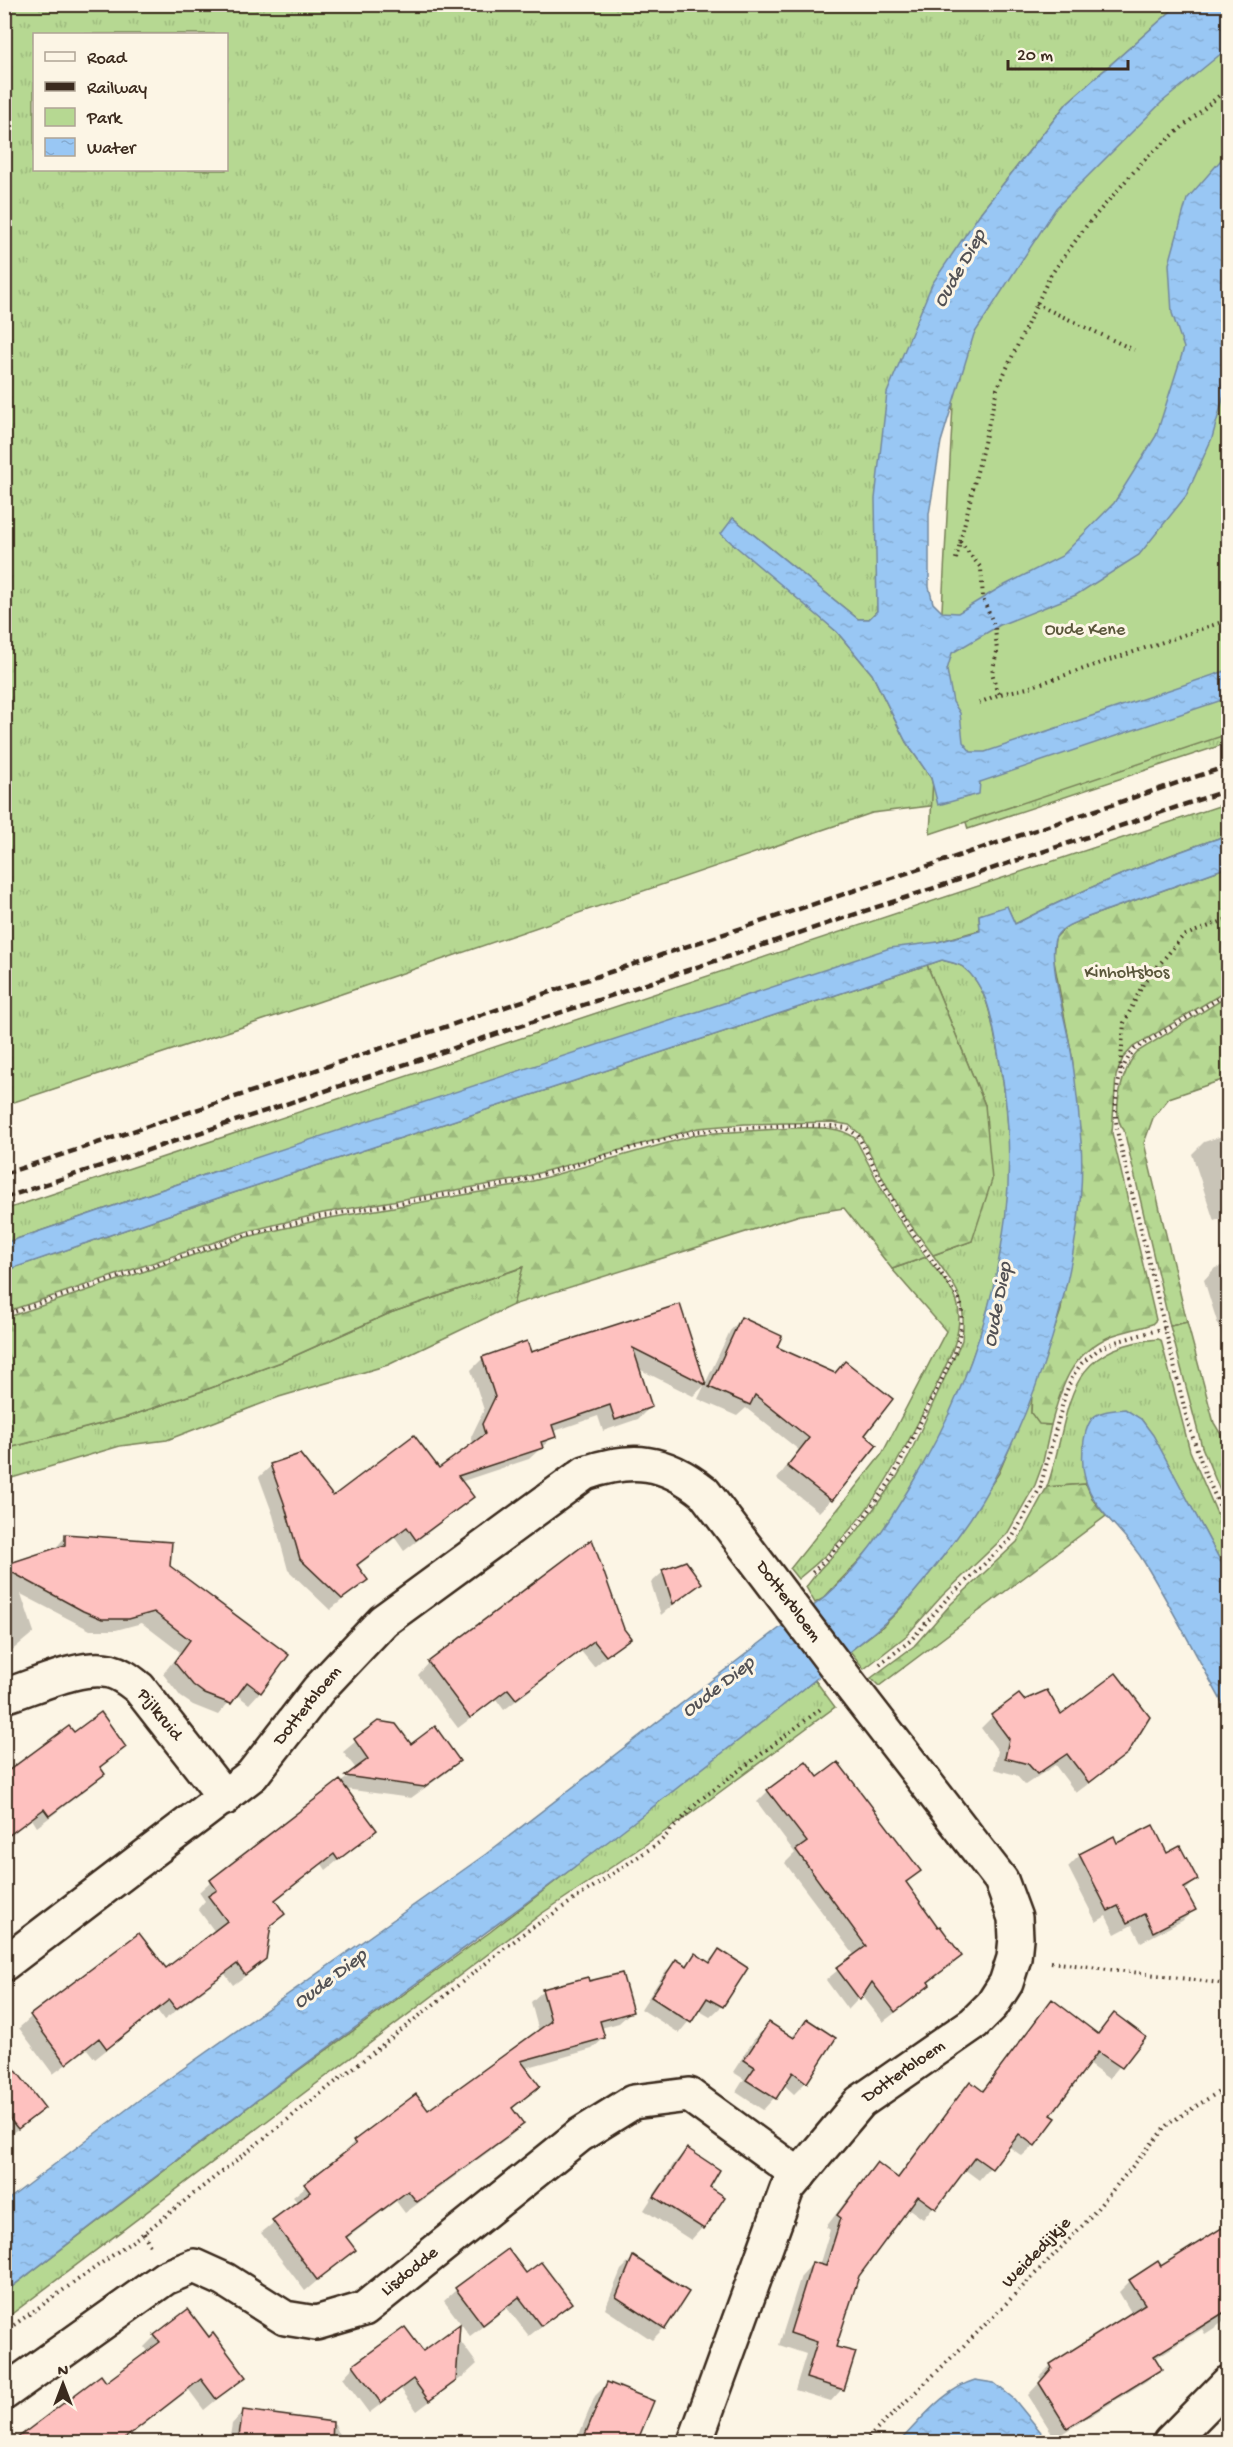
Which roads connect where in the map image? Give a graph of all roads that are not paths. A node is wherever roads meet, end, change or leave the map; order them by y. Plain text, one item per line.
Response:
1 (4, 1696) edge
2 (225, 1798) junction
3 (4, 1964) edge
4 (799, 2175) junction
5 (1228, 2383) edge
6 (4, 2393) edge
7 (695, 2442) edge
8 (1170, 2442) edge

1 - 2 street, Pijlkruid
2 - 3 street, Dotterbloem
2 - 4 street, Dotterbloem
4 - 6 street, Lisdodde
4 - 7 street, Dotterbloem
5 - 8 street

